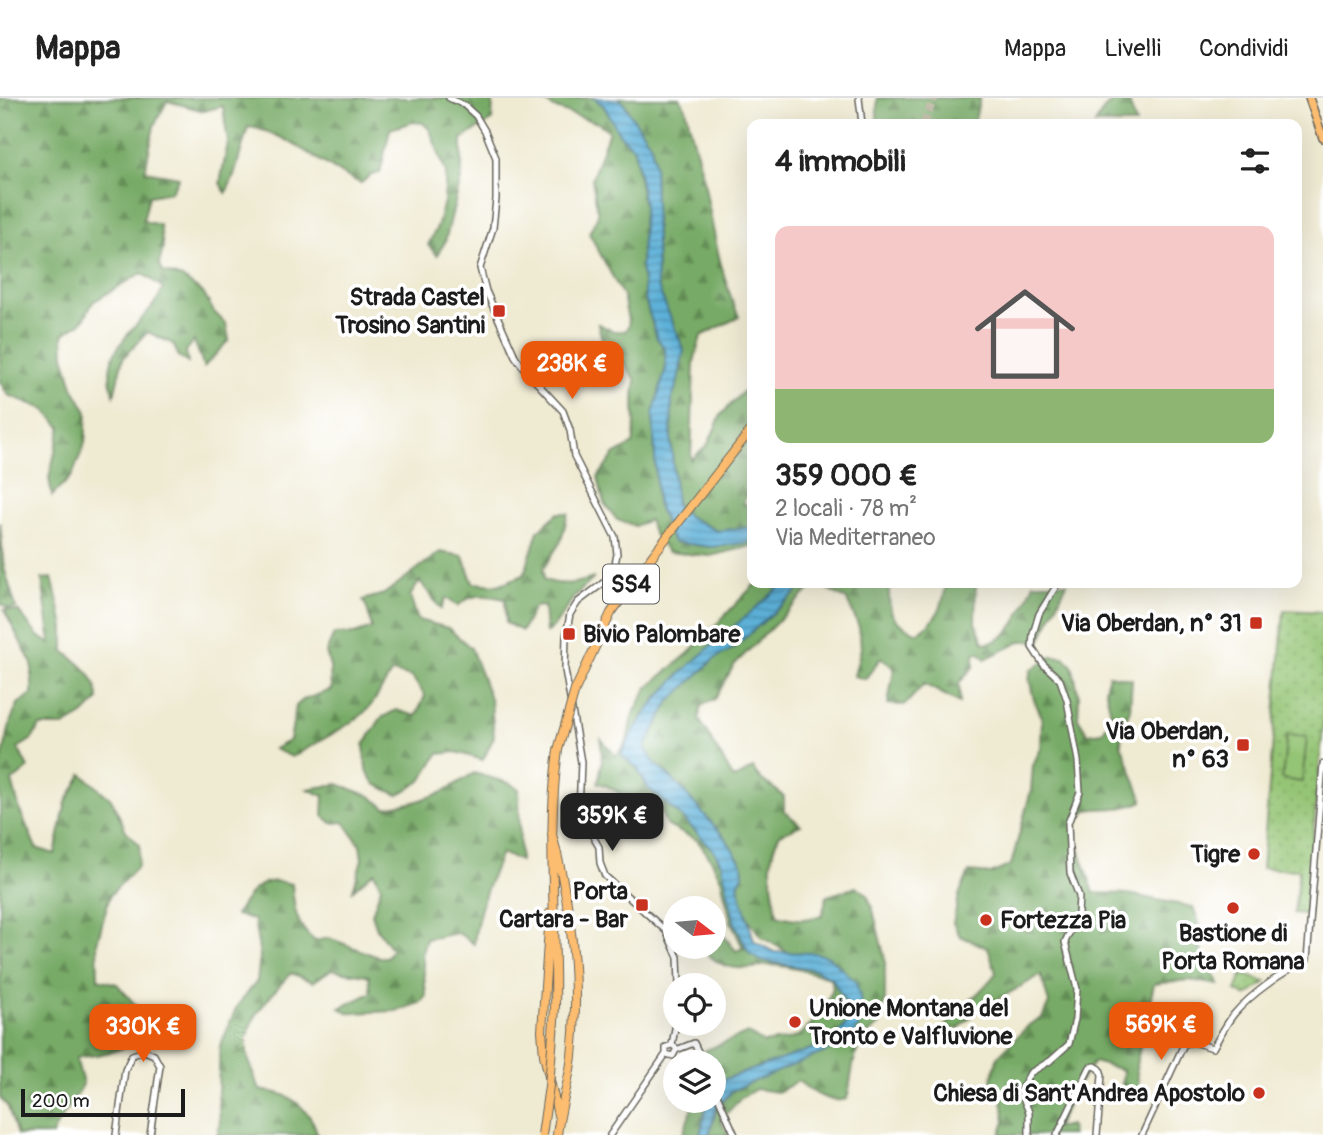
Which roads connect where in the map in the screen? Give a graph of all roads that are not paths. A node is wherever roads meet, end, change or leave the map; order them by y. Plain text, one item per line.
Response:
1 (449, 98) edge
2 (859, 98) edge
3 (1309, 98) edge
4 (861, 119) edge
5 (1323, 138) edge
6 (747, 435) edge
7 (1055, 588) edge
8 (1323, 764) edge
9 (552, 834) junction
10 (553, 873) junction
11 (678, 973) edge
12 (675, 1036) edge
13 (674, 1048) junction
14 (697, 1050) edge
15 (725, 1113) edge
16 (559, 1122) junction
17 (116, 1135) edge
18 (150, 1135) edge
19 (542, 1135) edge
20 (557, 1135) edge
21 (610, 1135) edge
22 (735, 1135) edge
23 (1029, 1135) edge
24 (1056, 1135) edge
25 (1097, 1135) edge
26 (1142, 1135) edge

1 - 11 street
2 - 4 street
3 - 5 main road
6 - 9 highway, SS4, bridge
7 - 23 street
8 - 26 street
9 - 10 highway, SS4
9 - 16 highway
10 - 16 highway, bridge
10 - 19 highway, SS4, bridge
12 - 13 street
13 - 14 street
13 - 21 street
15 - 22 street
16 - 20 highway
17 - 18 street
24 - 25 street

